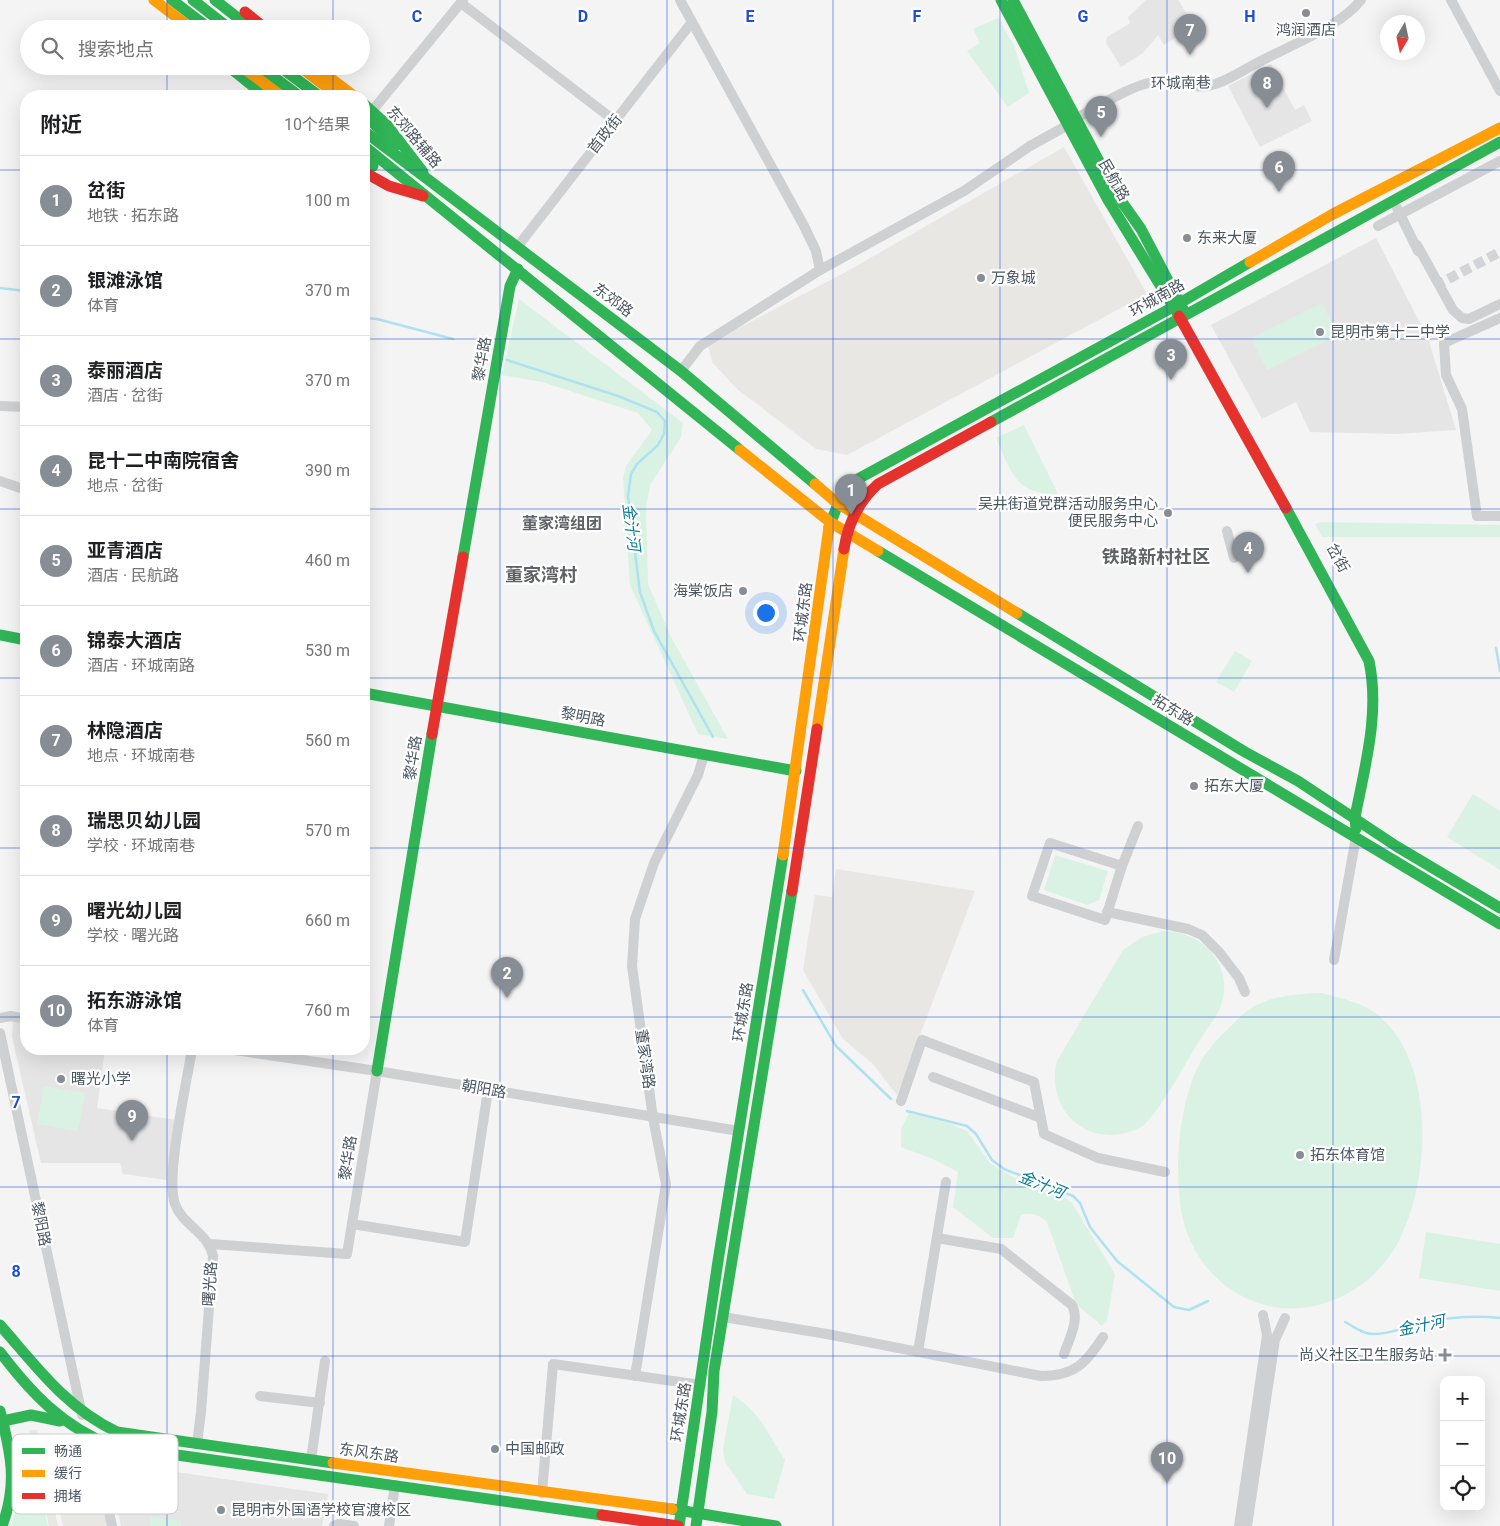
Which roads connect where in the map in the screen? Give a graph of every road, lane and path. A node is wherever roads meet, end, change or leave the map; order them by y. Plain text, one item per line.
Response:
1 (143, 0) edge
2 (154, 0) edge
3 (172, 0) edge
4 (193, 0) edge
5 (215, 0) edge
6 (228, 0) edge
7 (680, 0) edge
8 (1001, 0) edge
9 (1013, 0) edge
10 (1361, 0) edge
11 (1451, 0) edge
12 (462, 2) edge
13 (169, 20) edge
14 (180, 20) edge
15 (198, 20) edge
16 (219, 20) edge
17 (241, 20) edge
18 (254, 20) edge
19 (692, 22) junction
20 (239, 75) edge
21 (253, 75) edge
22 (271, 75) edge
23 (291, 75) edge
24 (311, 75) edge
25 (327, 75) edge
26 (258, 90) edge
27 (273, 90) edge
28 (291, 90) edge
29 (310, 90) edge
30 (330, 90) edge
31 (346, 90) edge
32 (1500, 92) edge
33 (370, 107) edge
34 (370, 113) edge
35 (615, 121) junction
36 (1072, 121) junction
37 (1500, 128) edge
38 (370, 136) edge
39 (1500, 142) edge
40 (370, 151) edge
41 (1500, 161) edge
42 (370, 168) edge
43 (442, 190) junction
44 (1393, 200) junction
45 (434, 202) junction
46 (1400, 214) junction
47 (1378, 226) dead end
48 (1417, 245) junction
49 (518, 246) junction
50 (518, 269) junction
51 (820, 270) junction
52 (1435, 286) dead end
53 (1500, 304) edge
54 (1177, 305) junction
55 (1183, 316) junction
56 (1500, 318) edge
57 (681, 371) junction
58 (0, 406) edge
59 (20, 408) edge
60 (0, 482) edge
61 (20, 488) edge
62 (836, 503) junction
63 (854, 514) junction
64 (1500, 516) edge
65 (830, 522) junction
66 (1227, 531) dead end
67 (847, 532) junction
68 (1234, 558) dead end
69 (0, 636) edge
70 (20, 639) edge
71 (370, 694) edge
72 (437, 705) junction
73 (704, 755) junction
74 (796, 771) junction
75 (1358, 819) junction
76 (1138, 826) dead end
77 (1356, 837) junction
78 (1122, 866) junction
79 (1500, 908) edge
80 (1107, 912) junction
81 (1500, 924) edge
82 (1334, 960) dead end
83 (1245, 992) dead end
84 (0, 1018) edge
85 (20, 1018) edge
86 (0, 1033) edge
87 (191, 1055) edge
88 (269, 1055) edge
89 (377, 1071) junction
90 (933, 1077) dead end
91 (488, 1090) junction
92 (900, 1101) dead end
93 (653, 1118) junction
94 (1041, 1118) junction
95 (739, 1131) junction
96 (1166, 1172) dead end
97 (946, 1182) dead end
98 (352, 1224) junction
99 (937, 1238) junction
100 (210, 1244) junction
101 (1263, 1315) dead end
102 (723, 1317) junction
103 (1285, 1318) dead end
104 (0, 1325) edge
105 (1103, 1337) dead end
106 (0, 1352) edge
107 (918, 1352) junction
108 (1064, 1354) dead end
109 (325, 1361) dead end
110 (635, 1376) junction
111 (701, 1385) junction
112 (260, 1396) dead end
113 (320, 1403) junction
114 (1, 1416) edge
115 (82, 1416) junction
116 (66, 1424) junction
117 (85, 1434) edge
118 (130, 1434) edge
119 (178, 1441) edge
120 (197, 1444) junction
121 (178, 1455) edge
122 (311, 1460) junction
123 (12, 1461) edge
124 (395, 1486) junction
125 (12, 1490) edge
126 (542, 1493) junction
127 (681, 1510) junction
128 (697, 1512) junction
129 (2, 1526) edge
130 (334, 1526) edge
131 (354, 1526) edge
132 (389, 1526) edge
133 (678, 1526) edge
134 (696, 1526) edge
135 (776, 1526) edge
136 (1239, 1526) edge
137 (1247, 1526) edge

1 - 13 main road
2 - 14 main road
3 - 15 main road
4 - 16 main road
5 - 17 main road
6 - 18 main road
7 - 19 street
8 - 36 main road, 民航路
9 - 36 main road, 民航路
10 - 36 street, 环城南巷
11 - 32 street
12 - 33 street
12 - 35 street
19 - 35 street, 首政街
19 - 51 street
20 - 26 main road
21 - 27 main road
22 - 28 main road
23 - 29 main road
24 - 30 main road
25 - 31 main road
34 - 43 main road
35 - 49 street, 首政街
36 - 51 street, 环城南巷
36 - 54 main road, 民航路
37 - 54 main road, 环城南路
38 - 43 main road, 东郊路
39 - 44 main road, 环城南路
40 - 45 main road
41 - 46 street
42 - 45 main road
43 - 49 main road, 东郊路
44 - 46 street
44 - 55 main road, 环城南路
45 - 50 main road
46 - 47 street
46 - 48 street
48 - 52 street
48 - 53 street
49 - 57 main road, 东郊路
50 - 65 main road
50 - 72 main road, 黎华路
51 - 57 street, 环城南巷
54 - 55 main road, 民航路
54 - 62 main road, 环城南路
55 - 63 main road, 环城南路
55 - 75 main road, 岔街
56 - 64 street
57 - 62 main road, 东郊路
58 - 59 street
60 - 61 street
62 - 63 main road, 拓东路
62 - 65 main road, 环城东路
63 - 67 main road, 环城东路
63 - 75 main road, 拓东路
65 - 67 main road, 拓东路
65 - 74 main road, 环城东路
66 - 68 street
67 - 77 main road, 拓东路
67 - 102 main road, 环城东路
69 - 70 main road
71 - 72 main road, 黎明路
72 - 73 main road, 黎明路
72 - 89 main road, 黎华路
73 - 74 main road, 黎明路
73 - 93 street, 董家湾路
74 - 95 main road, 环城东路
75 - 77 main road, 岔街
75 - 79 main road, 拓东路
76 - 78 street
77 - 81 main road, 拓东路
77 - 82 street, 岔街
78 - 80 street
78 - 80 street
80 - 83 street
84 - 85 street
86 - 115 street, 黎阳路
87 - 100 street, 曙光路
88 - 89 street, 朝阳路
89 - 91 street, 朝阳路
89 - 98 street, 黎华路
90 - 94 street
91 - 93 street, 朝阳路
91 - 98 street
92 - 94 street
93 - 95 street, 朝阳路
93 - 110 street, 董家湾路
94 - 96 street
95 - 111 main road, 环城东路
97 - 99 street
98 - 100 street, 黎华路
99 - 107 street
99 - 108 street
100 - 120 street, 曙光路
101 - 136 street
102 - 107 street
102 - 128 main road, 环城东路
103 - 137 street
104 - 115 main road, 东风东路
105 - 107 street
106 - 116 main road, 东风东路
109 - 113 street
110 - 111 street
110 - 126 street
111 - 127 main road, 环城东路
112 - 113 street
113 - 122 street
114 - 116 main road
114 - 123 main road
115 - 118 main road, 东风东路
116 - 117 main road, 东风东路
119 - 120 main road, 东风东路
120 - 122 main road, 东风东路
121 - 124 main road, 东风东路
122 - 126 main road, 东风东路
124 - 132 street
124 - 133 main road, 东风东路
125 - 129 main road
126 - 127 main road, 东风东路
127 - 128 main road, 东风东路
127 - 133 main road, 环城东路
128 - 134 main road, 环城东路
128 - 135 main road, 东风东路
130 - 131 street

